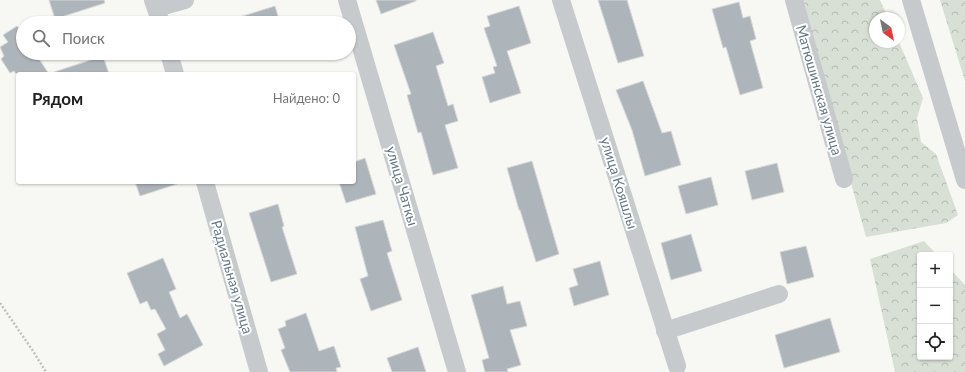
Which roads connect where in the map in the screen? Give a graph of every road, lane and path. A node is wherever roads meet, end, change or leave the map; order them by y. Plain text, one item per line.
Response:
1 (185, 0) edge
2 (347, 0) edge
3 (561, 0) edge
4 (794, 0) edge
5 (911, 0) edge
6 (157, 10) edge
7 (352, 16) edge
8 (356, 30) edge
9 (171, 60) edge
10 (174, 72) edge
11 (844, 179) dead end
12 (965, 180) edge
13 (206, 184) edge
14 (779, 294) dead end
15 (0, 303) edge
16 (665, 331) junction
17 (677, 366) dead end
18 (46, 372) edge
19 (259, 372) edge
20 (457, 372) edge

1 - 6 street
2 - 7 street, улица Чаткы
3 - 16 street, улица Кояшлы
4 - 11 street, Матюшинская улица
5 - 12 street
8 - 20 street, улица Чаткы
9 - 10 street
13 - 19 street, Радиальная улица
14 - 16 street
15 - 18 path
16 - 17 street, улица Кояшлы

